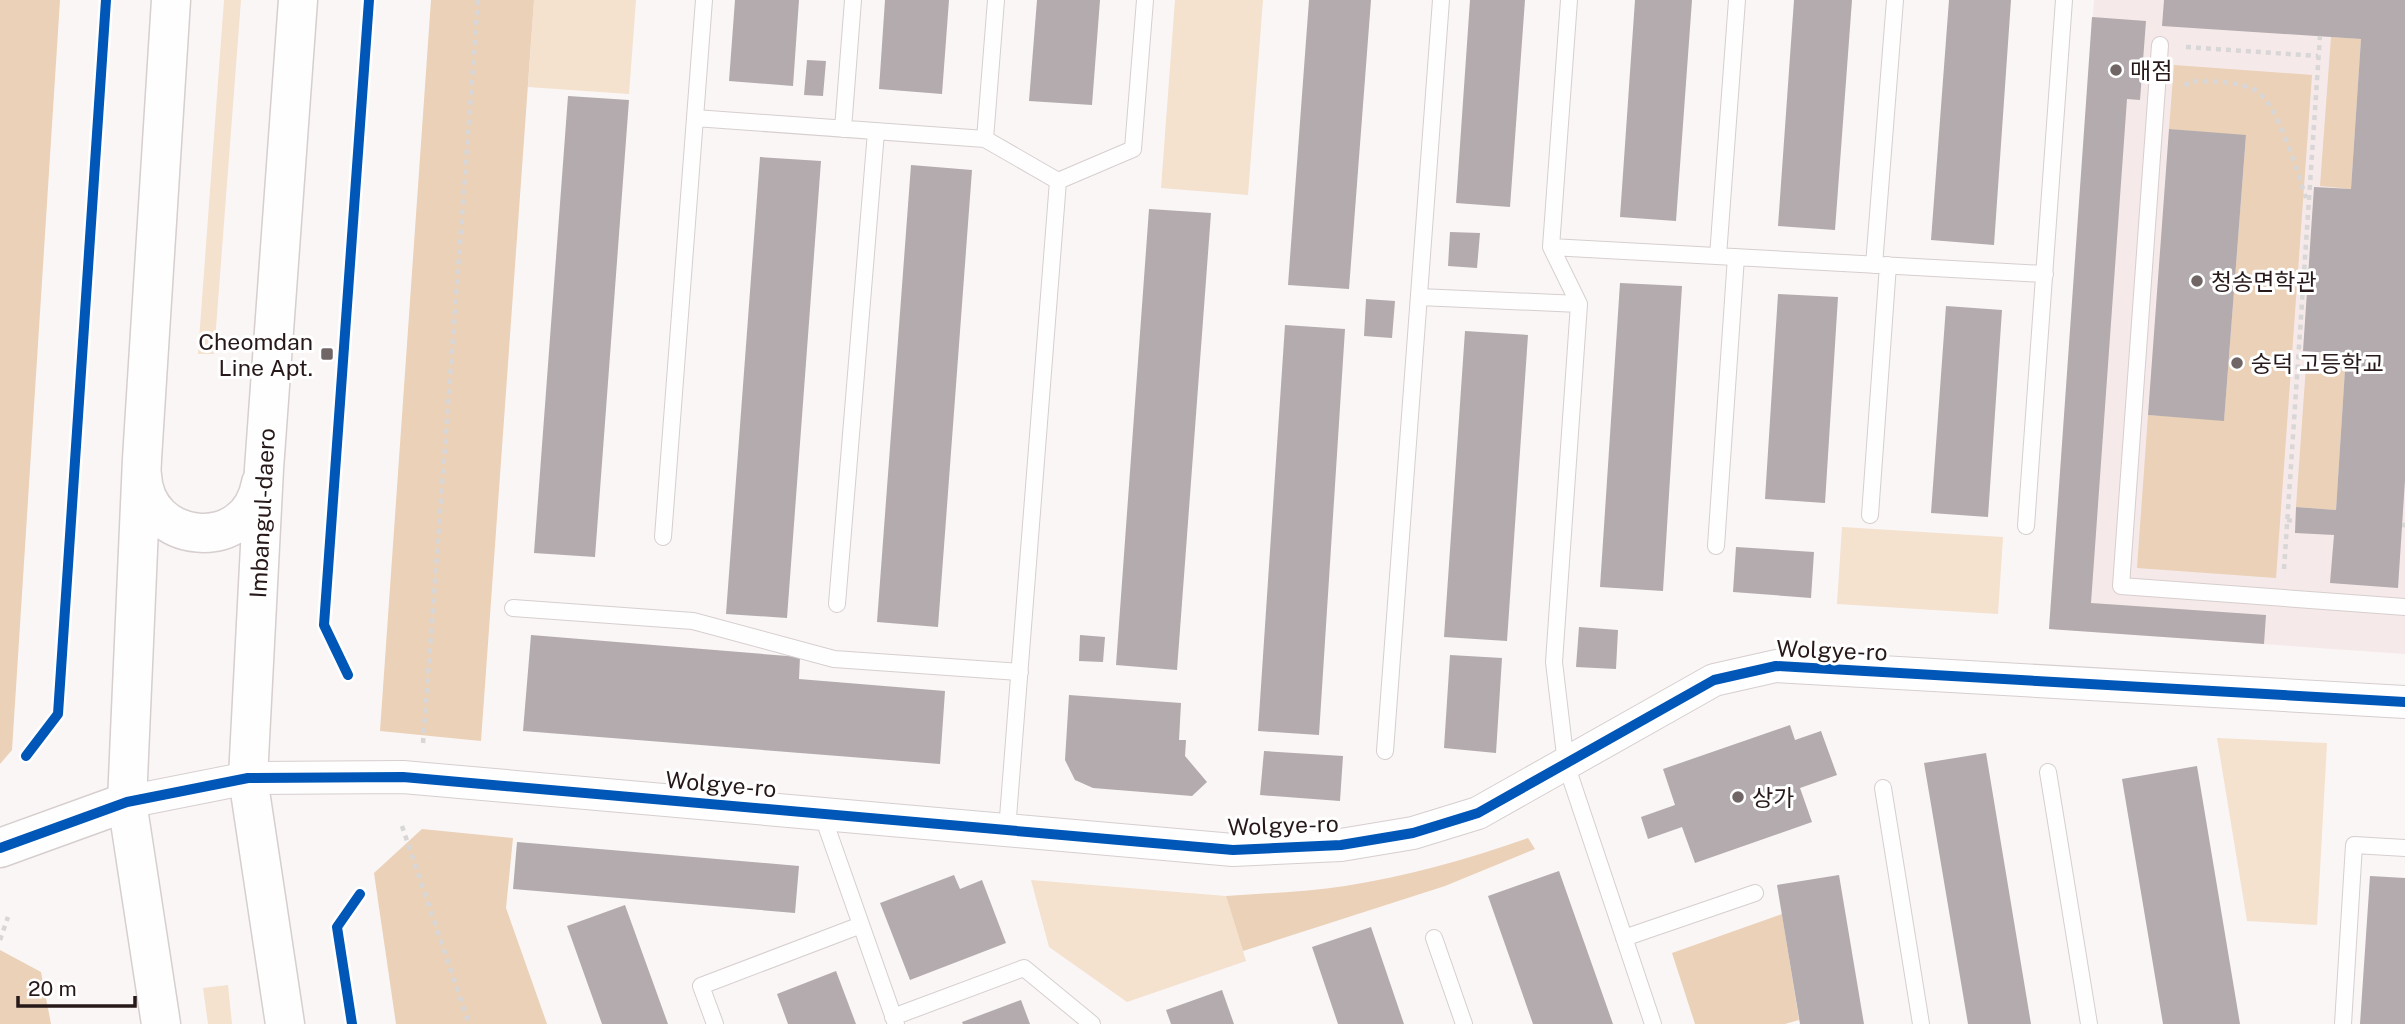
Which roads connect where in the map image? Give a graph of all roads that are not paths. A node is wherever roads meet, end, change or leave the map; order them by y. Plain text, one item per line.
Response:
1 (171, 0) edge
2 (298, 0) edge
3 (704, 0) edge
4 (853, 0) edge
5 (996, 0) edge
6 (1145, 0) edge
7 (1441, 0) edge
8 (1569, 0) edge
9 (1737, 0) edge
10 (1895, 0) edge
11 (2064, 0) edge
12 (2160, 45) road end
13 (695, 118) junction
14 (843, 129) junction
15 (876, 132) junction
16 (985, 139) junction
17 (1058, 181) junction
18 (1551, 247) junction
19 (1718, 256) junction
20 (1737, 257) junction
21 (1881, 265) junction
22 (2045, 274) junction
23 (1419, 297) junction
24 (1579, 304) junction
25 (142, 459) junction
26 (264, 469) junction
27 (1870, 515) dead end
28 (2026, 526) dead end
29 (663, 537) dead end
30 (1716, 546) dead end
31 (837, 604) dead end
32 (2405, 607) edge
33 (513, 608) dead end
34 (1020, 672) junction
35 (2405, 702) edge
36 (1385, 751) dead end
37 (1566, 764) junction
38 (2048, 772) dead end
39 (248, 778) junction
40 (1883, 788) dead end
41 (127, 802) junction
42 (822, 814) junction
43 (1007, 830) junction
44 (0, 848) edge
45 (2405, 848) edge
46 (1755, 893) dead end
47 (861, 925) junction
48 (1434, 938) dead end
49 (1624, 938) junction
50 (895, 1021) edge
51 (161, 1024) edge
52 (285, 1024) edge
53 (715, 1024) edge
54 (1092, 1024) edge
55 (1464, 1024) edge
56 (1653, 1024) edge
57 (1921, 1024) edge
58 (2089, 1024) edge
59 (2343, 1024) edge

1 - 25 main road
2 - 26 main road, Imbangul-daero
3 - 13 lane
4 - 14 lane
5 - 16 lane
6 - 17 lane
7 - 23 lane
8 - 18 lane
9 - 19 lane
10 - 21 lane
11 - 22 lane
12 - 32 lane
13 - 14 lane
13 - 29 lane
14 - 15 lane
15 - 16 lane
15 - 31 lane
16 - 17 lane
17 - 34 lane
18 - 19 lane
18 - 24 lane
19 - 20 lane
20 - 21 lane
20 - 30 lane
21 - 22 lane
21 - 27 lane
22 - 28 lane
23 - 24 lane
23 - 36 lane
24 - 37 lane
25 - 26 main road
25 - 41 main road
26 - 39 main road, Imbangul-daero
33 - 34 lane
34 - 43 lane
35 - 37 street, Wolgye-ro
37 - 43 street, Wolgye-ro
37 - 49 lane
38 - 58 lane
39 - 41 street, Wolgye-ro
39 - 42 street, Wolgye-ro
39 - 52 main road, Imbangul-daero
40 - 57 lane
41 - 44 main road
41 - 51 main road
42 - 43 street, Wolgye-ro
42 - 47 lane
45 - 59 lane
46 - 49 lane
47 - 50 lane
47 - 53 lane
48 - 55 lane
49 - 56 lane
50 - 54 lane

